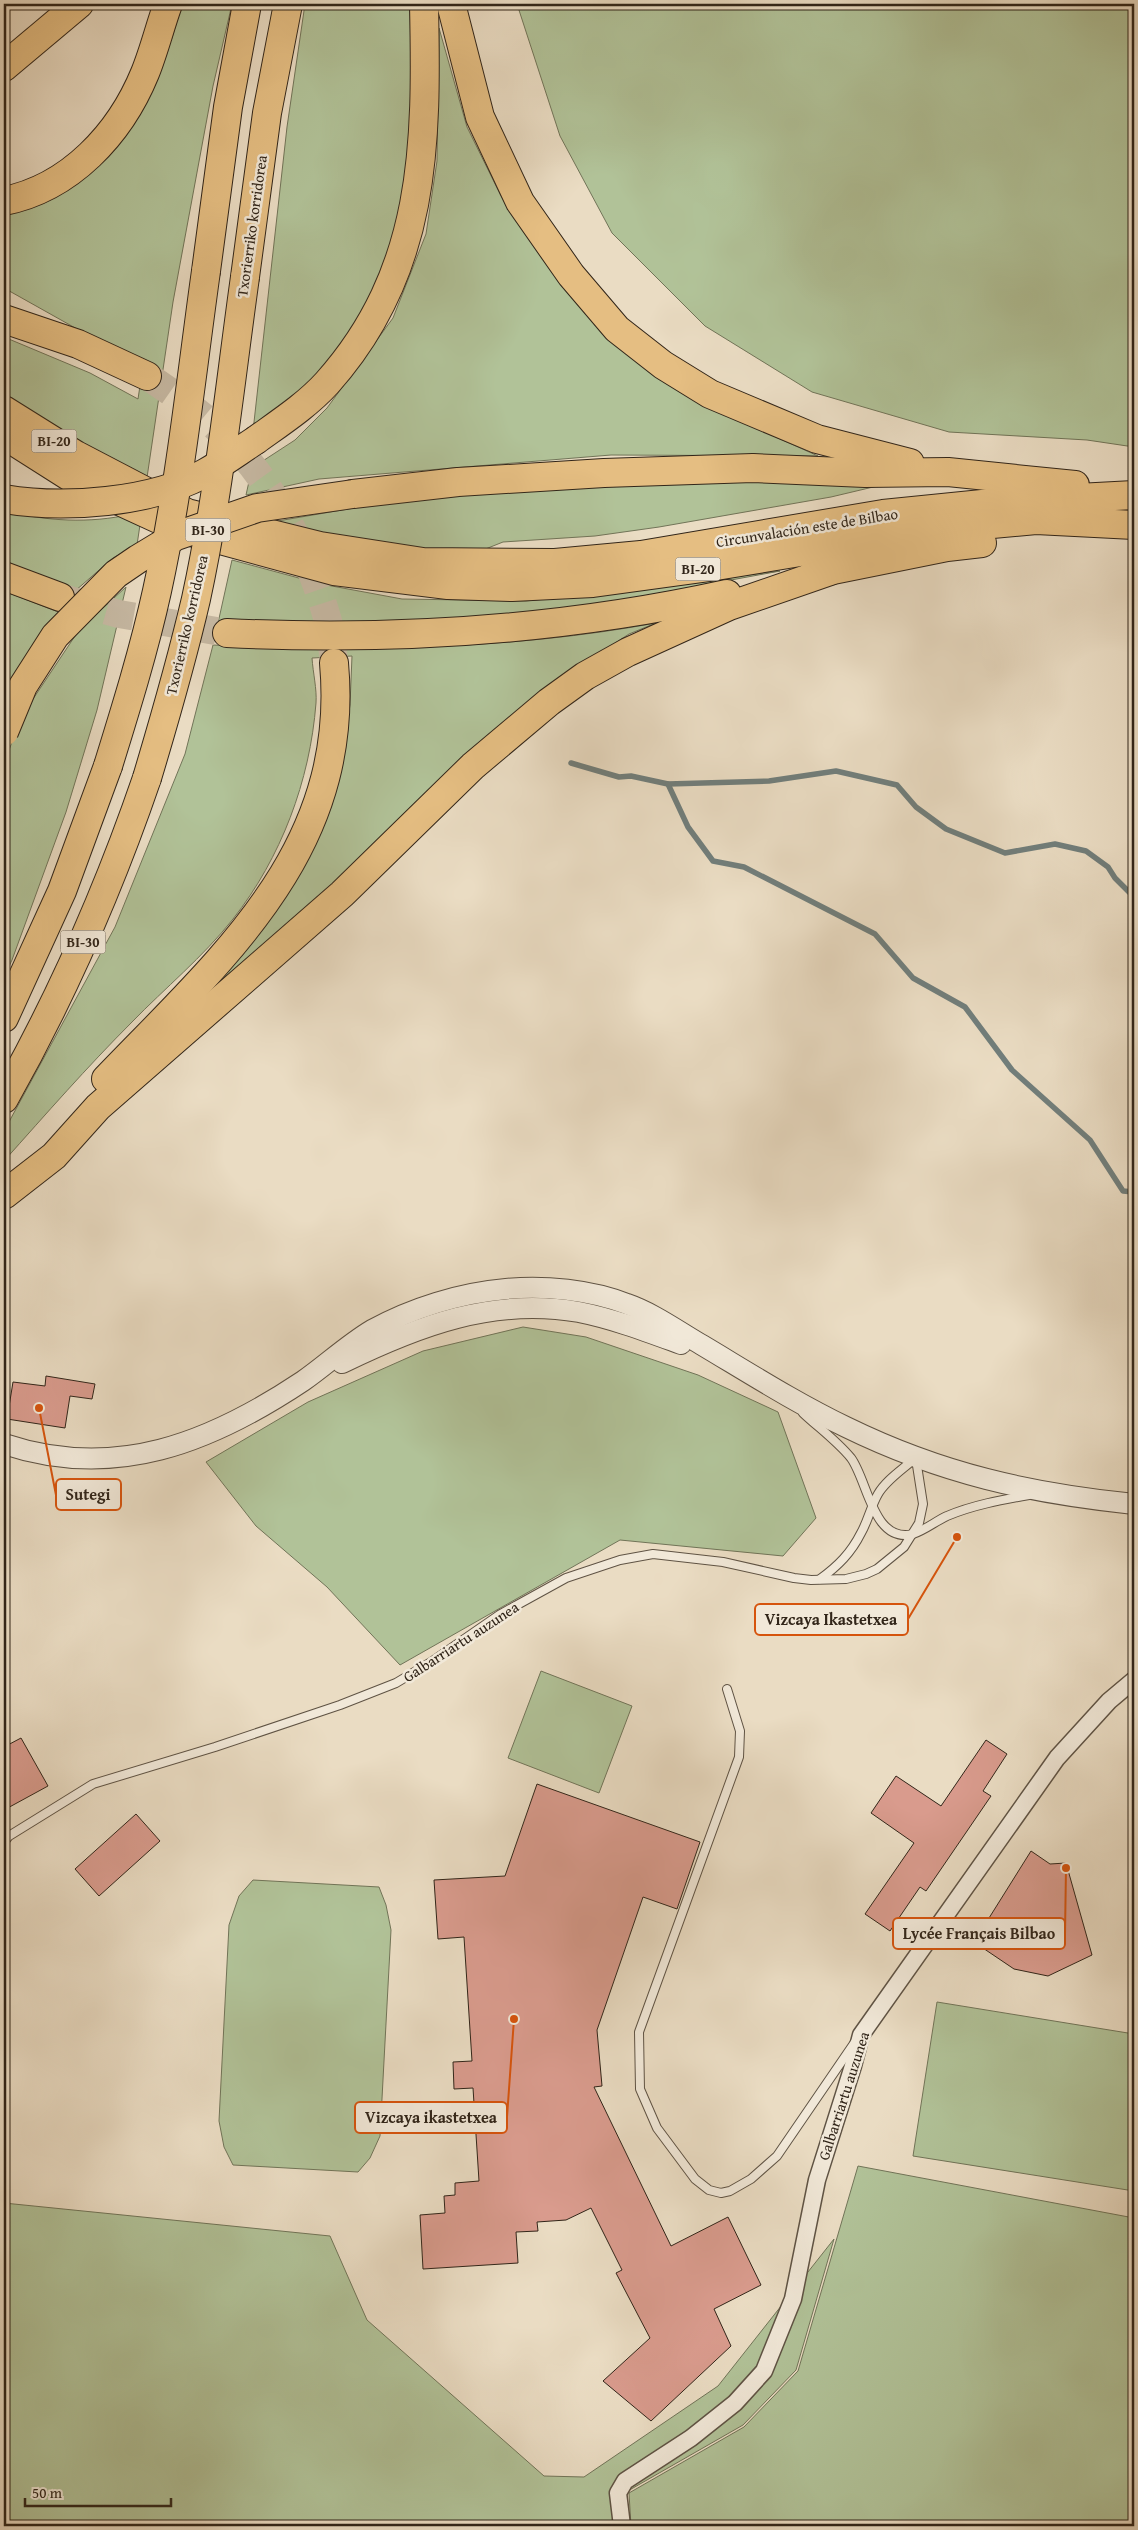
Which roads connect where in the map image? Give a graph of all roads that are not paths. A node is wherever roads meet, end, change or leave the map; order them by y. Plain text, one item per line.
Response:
1 (79, 4) edge
2 (168, 4) edge
3 (247, 4) edge
4 (288, 4) edge
5 (424, 4) edge
6 (451, 4) edge
7 (4, 67) edge
8 (4, 201) edge
9 (4, 319) edge
10 (147, 376) tunnel mouth
11 (4, 410) edge
12 (4, 436) edge
13 (948, 472) junction
14 (1134, 494) edge
15 (4, 499) edge
16 (1134, 525) edge
17 (830, 571) junction
18 (4, 576) edge
19 (60, 597) tunnel mouth
20 (227, 633) tunnel mouth
21 (334, 663) tunnel mouth
22 (4, 732) edge
23 (4, 1018) edge
24 (4, 1099) edge
25 (4, 1194) edge
26 (778, 1390) junction
27 (4, 1444) edge
28 (916, 1457) junction
29 (1044, 1493) junction
30 (1134, 1504) edge
31 (873, 1506) junction
32 (914, 1534) junction
33 (820, 1579) junction
34 (1134, 1680) edge
35 (728, 1689) dead end
36 (4, 1842) edge
37 (860, 2034) junction
38 (622, 2526) edge

1 - 7 highway
2 - 8 highway
3 - 23 highway, BI-30, bridge
4 - 24 highway, Txorierriko korridorea / BI-30, bridge
5 - 15 highway, bridge
6 - 13 highway
9 - 10 highway
11 - 14 highway, Circunvalación este de Bilbao / BI-20
12 - 16 highway, Circunvalación este de Bilbao / BI-20
13 - 14 highway
13 - 22 highway, bridge
16 - 17 highway
17 - 20 highway
17 - 25 highway
18 - 19 highway
21 - 25 highway
26 - 27 street
26 - 28 street
26 - 31 lane
28 - 29 street
28 - 31 lane
28 - 32 lane
29 - 30 street
29 - 32 lane
31 - 32 lane
31 - 33 lane
32 - 33 lane, Galbarriartu auzunea
33 - 36 lane, Galbarriartu auzunea
34 - 37 street, Galbarriartu auzunea
35 - 37 lane
37 - 38 street, Galbarriartu auzunea

